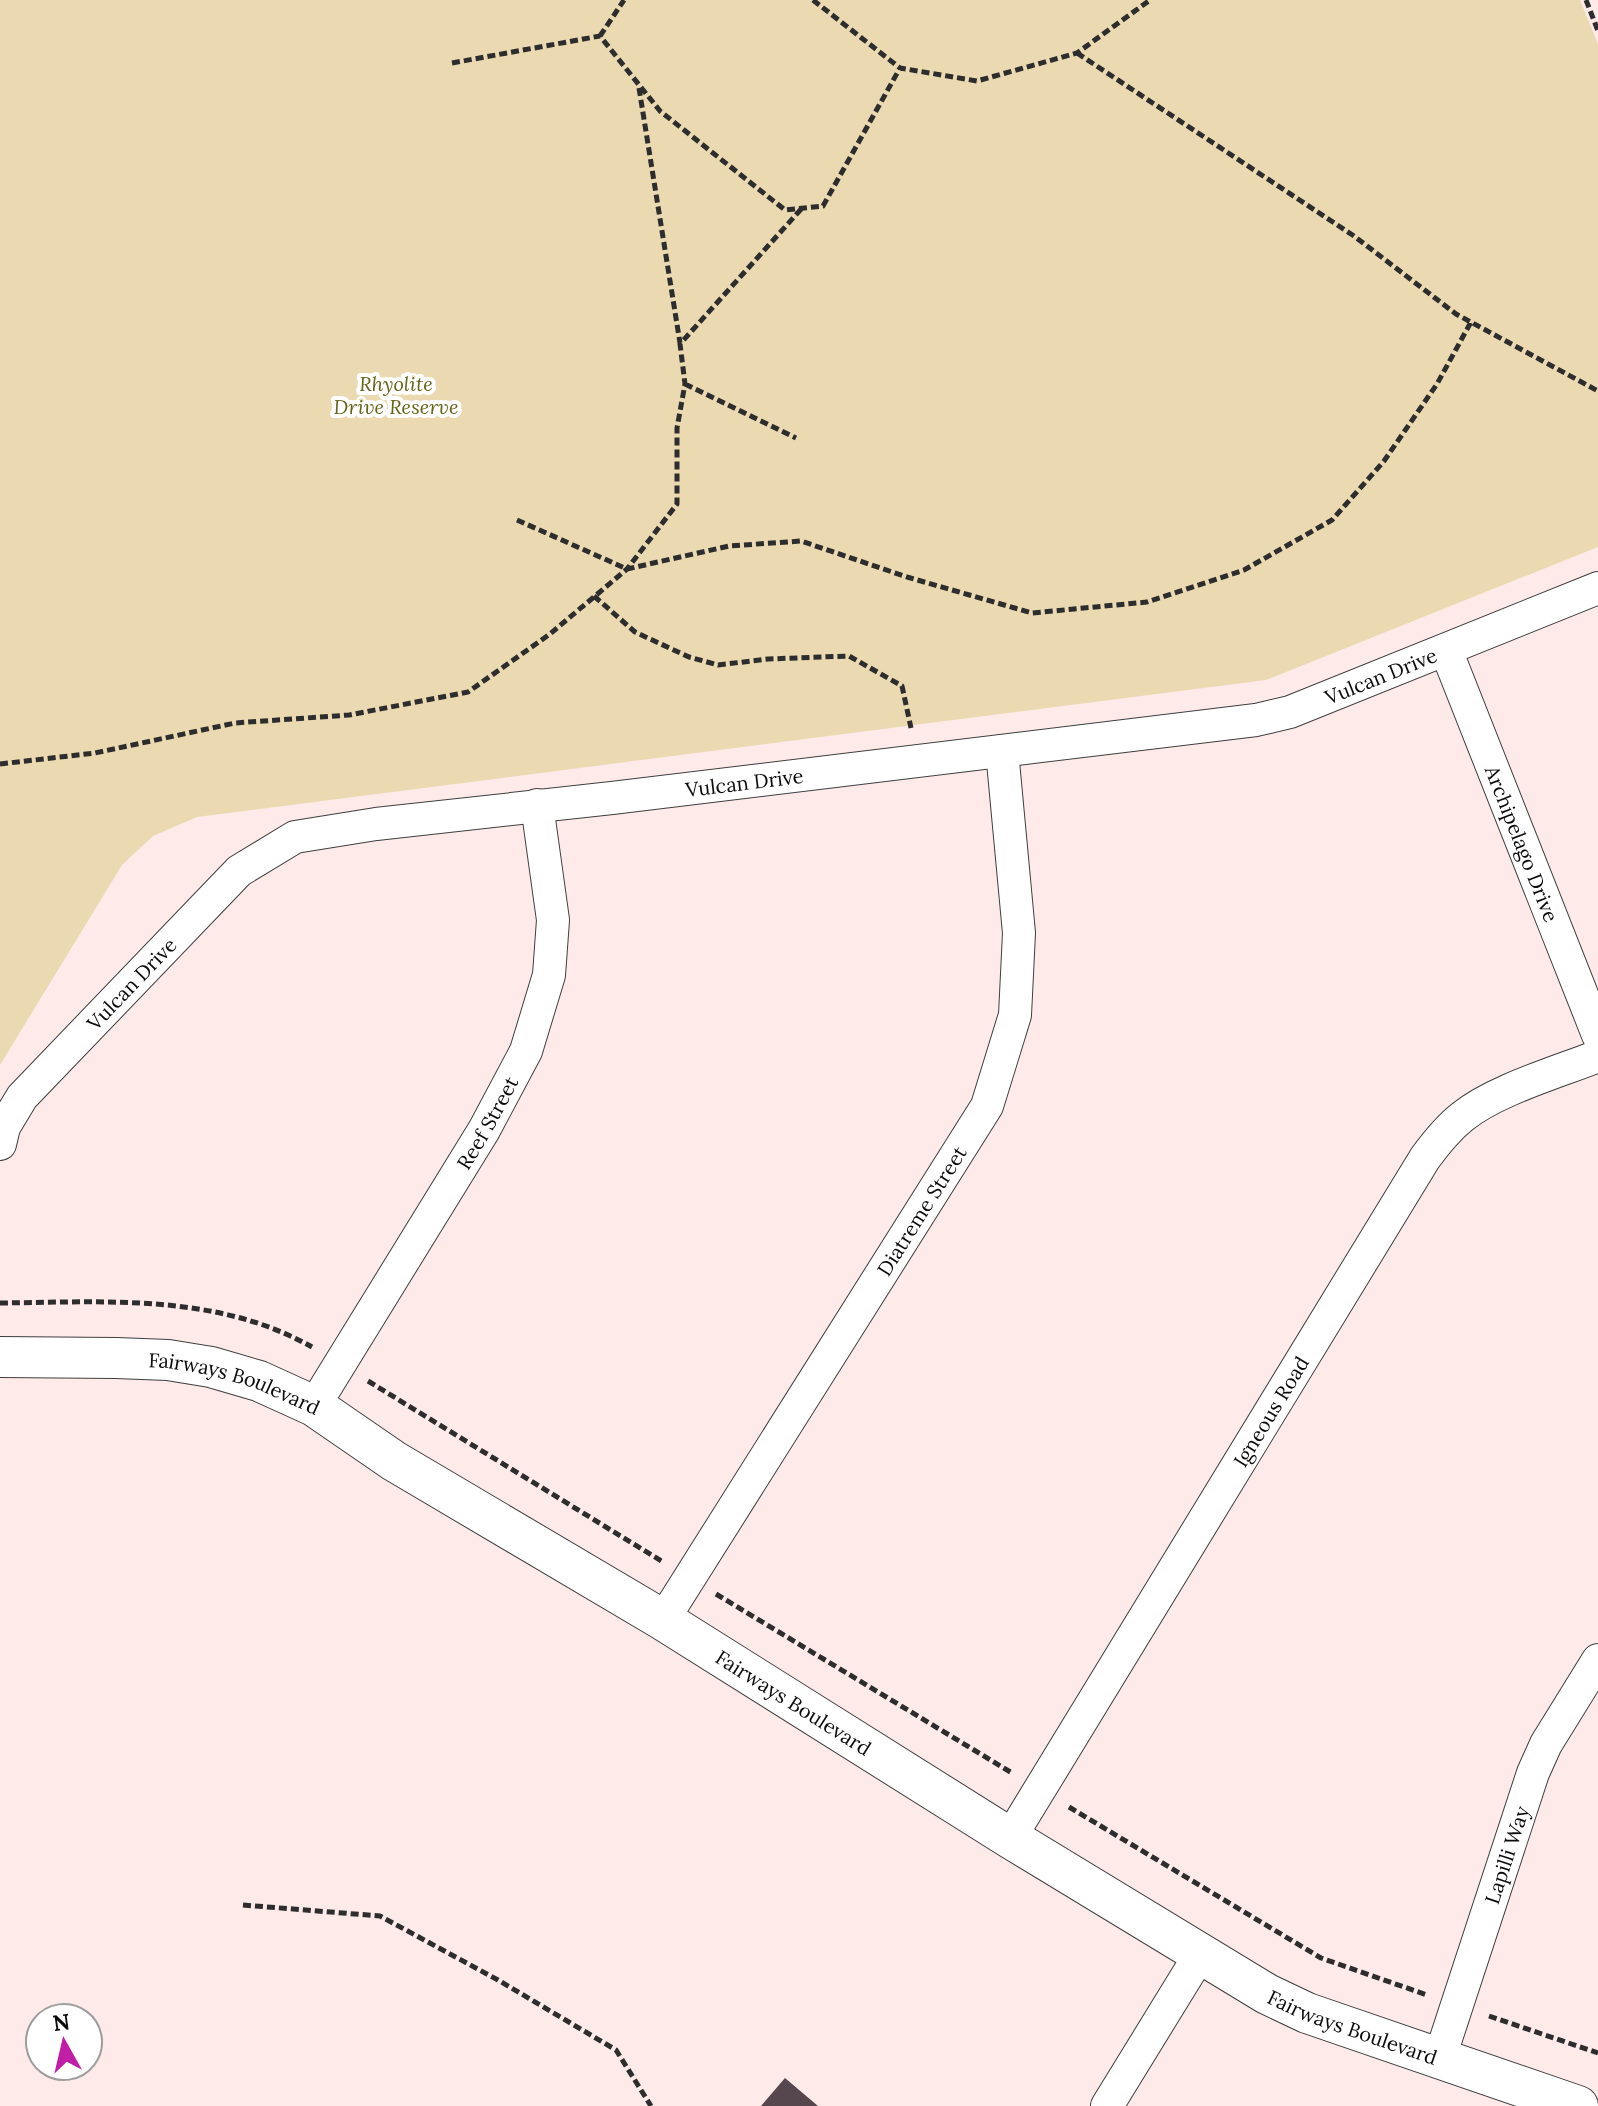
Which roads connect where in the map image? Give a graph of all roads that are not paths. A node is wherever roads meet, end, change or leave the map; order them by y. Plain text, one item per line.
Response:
1 (1598, 588) edge
2 (1446, 650) junction
3 (1002, 751) junction
4 (537, 805) junction
5 (1598, 1035) edge
6 (1598, 1056) edge
7 (0, 1144) edge
8 (0, 1357) edge
9 (314, 1406) junction
10 (663, 1620) junction
11 (1598, 1660) edge
12 (1010, 1838) junction
13 (1201, 1953) junction
14 (1439, 2060) junction
15 (1107, 2106) edge
16 (1578, 2106) edge

1 - 2 street, Vulcan Drive
2 - 3 street, Vulcan Drive
2 - 5 street, Archipelago Drive
3 - 4 street, Vulcan Drive
3 - 10 street, Diatreme Street
4 - 7 street, Vulcan Drive
4 - 9 street, Reef Street
6 - 12 street, Igneous Road
8 - 9 street, Fairways Boulevard
9 - 10 street, Fairways Boulevard
10 - 12 street, Fairways Boulevard
11 - 14 street, Lapilli Way
12 - 13 street, Fairways Boulevard
13 - 14 street, Fairways Boulevard
13 - 15 street
14 - 16 street, Fairways Boulevard

